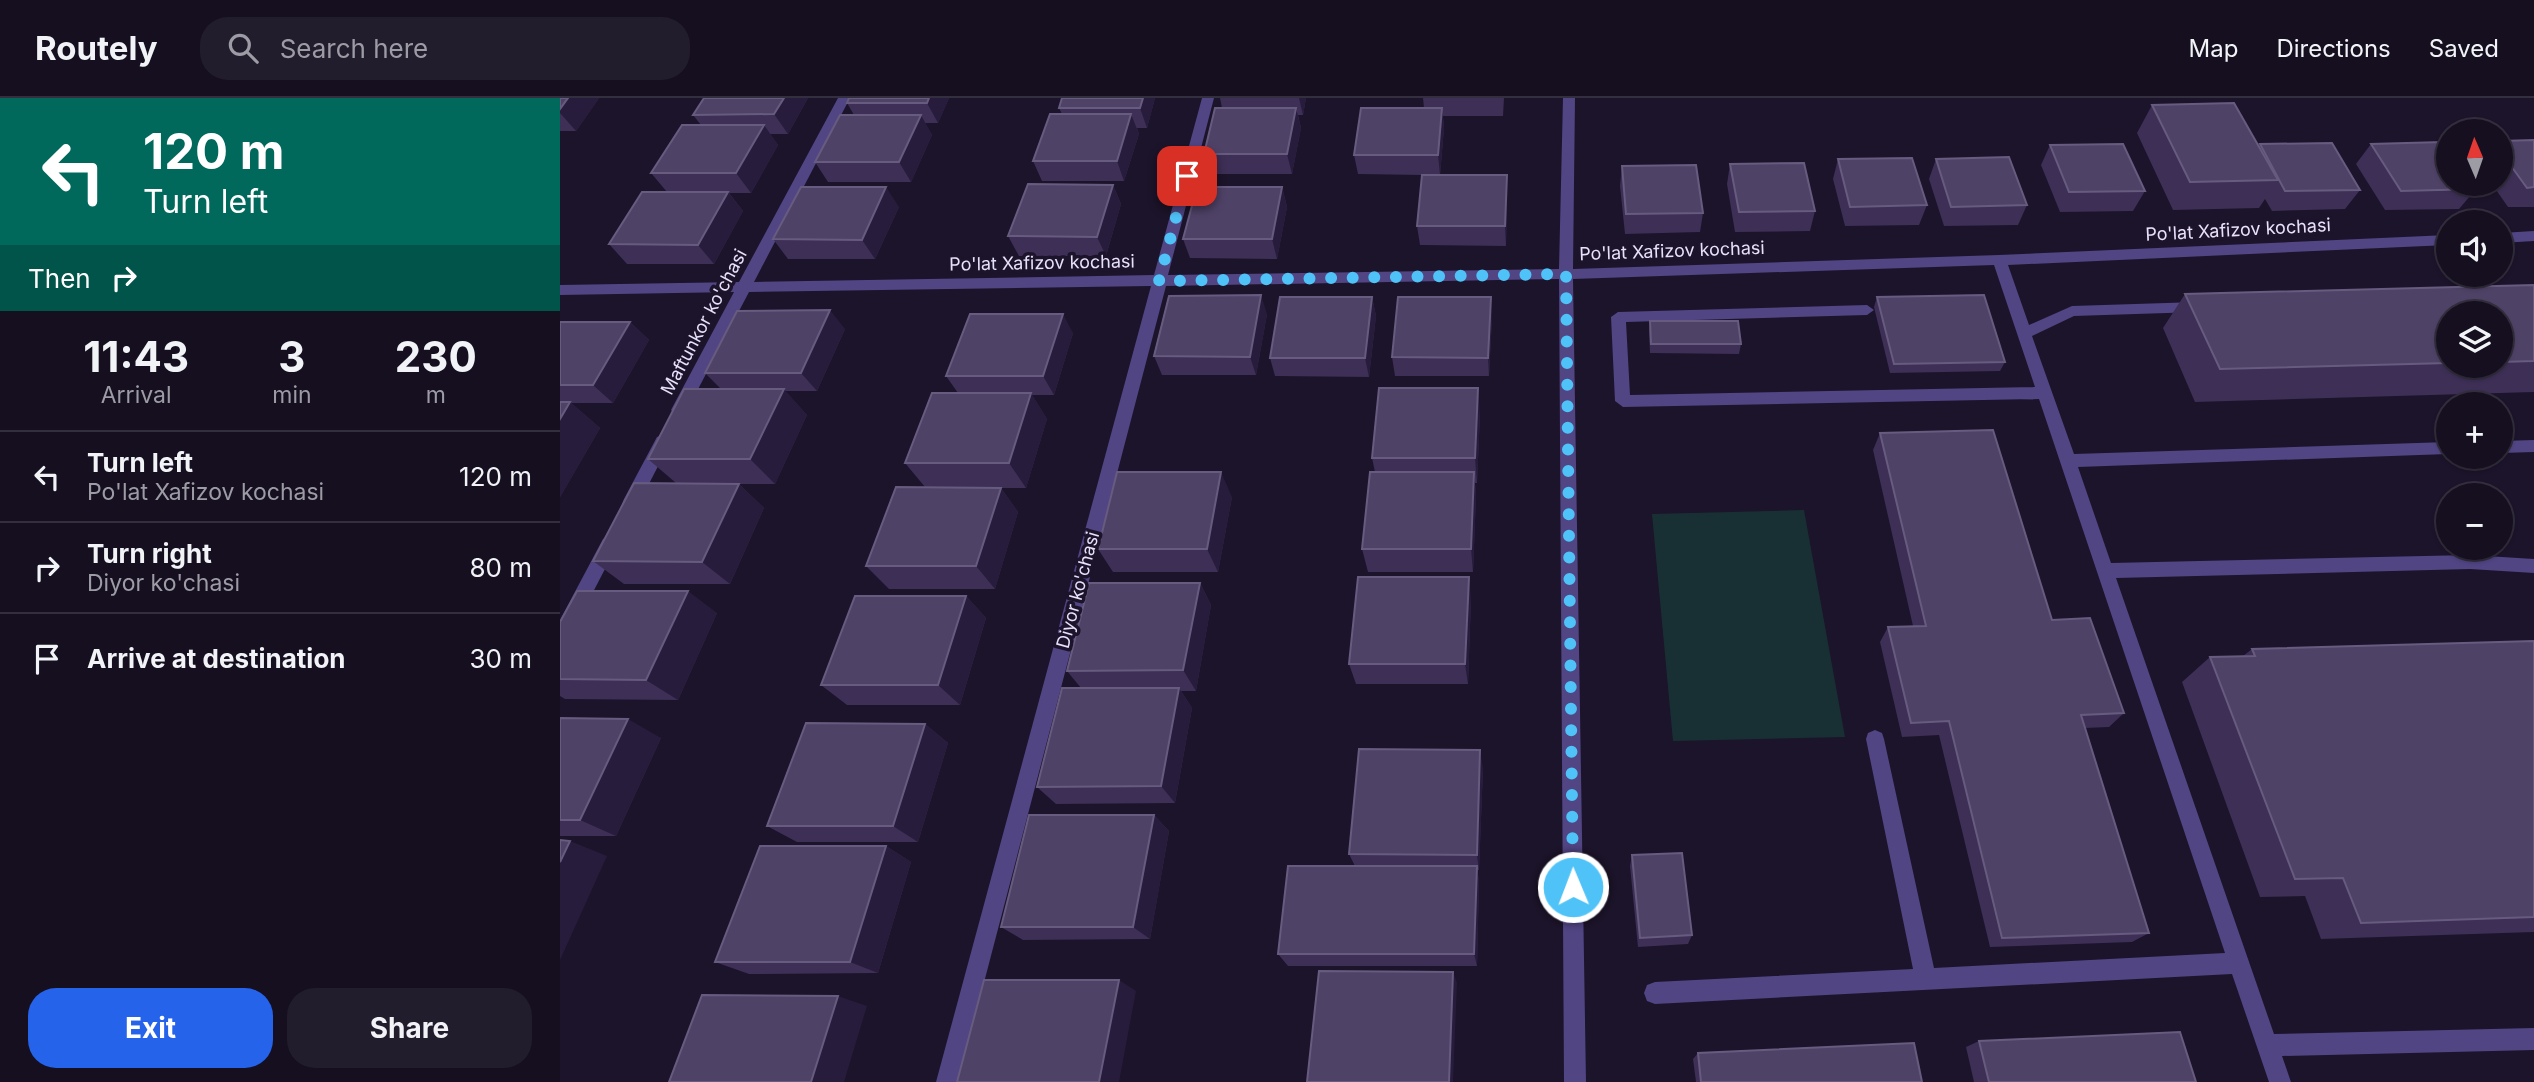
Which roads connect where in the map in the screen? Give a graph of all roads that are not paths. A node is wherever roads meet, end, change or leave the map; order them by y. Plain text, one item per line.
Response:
1 (844, 98) edge
2 (1208, 98) edge
3 (1569, 98) edge
4 (2534, 236) edge
5 (2513, 237) edge
6 (2436, 241) edge
7 (1999, 260) junction
8 (1566, 274) junction
9 (1159, 281) junction
10 (743, 288) junction
11 (560, 290) edge
12 (2212, 306) edge
13 (1867, 310) dead end
14 (2024, 333) junction
15 (2044, 393) junction
16 (2534, 446) edge
17 (2513, 447) edge
18 (2436, 448) edge
19 (2067, 461) junction
20 (2534, 566) edge
21 (2105, 571) junction
22 (560, 638) edge
23 (1875, 739) dead end
24 (2240, 963) junction
25 (1926, 979) junction
26 (1655, 993) dead end
27 (2534, 1039) edge
28 (2267, 1045) junction
29 (947, 1082) edge
30 (1574, 1082) edge
31 (2280, 1082) edge

1 - 10 street, Maftunkor ko'chasi
2 - 9 street, Diyor ko'chasi
3 - 8 street
4 - 5 street
6 - 7 street, Po'lat Xafizov kochasi
7 - 8 street, Po'lat Xafizov kochasi
7 - 14 street
8 - 9 street, Po'lat Xafizov kochasi
8 - 30 street
9 - 10 street, Po'lat Xafizov kochasi
9 - 29 street, Diyor ko'chasi
10 - 11 street, Po'lat Xafizov kochasi
10 - 22 street, Maftunkor ko'chasi
12 - 14 street
13 - 15 street
14 - 15 street
15 - 19 street
16 - 17 street
18 - 19 street
19 - 21 street
20 - 21 street
21 - 24 street
23 - 25 street
24 - 25 street
24 - 28 street
25 - 26 street
27 - 28 street
28 - 31 street

